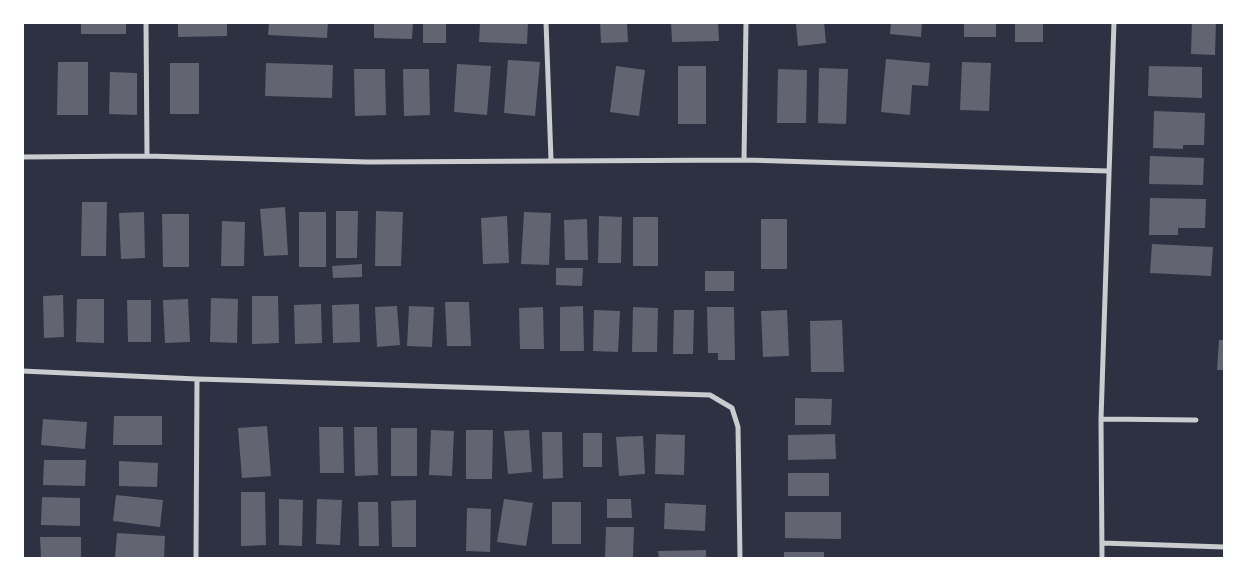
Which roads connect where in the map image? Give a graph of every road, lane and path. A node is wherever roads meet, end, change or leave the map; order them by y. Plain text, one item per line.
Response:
1 (146, 22) edge
2 (546, 22) edge
3 (746, 22) edge
4 (1114, 22) edge
5 (147, 156) junction
6 (22, 157) edge
7 (552, 160) junction
8 (744, 160) junction
9 (1108, 171) junction
10 (22, 371) edge
11 (197, 379) junction
12 (1101, 419) junction
13 (1196, 420) dead end
14 (1102, 542) junction
15 (1224, 548) edge
16 (196, 558) edge
17 (740, 558) edge
18 (1102, 558) edge

1 - 5 street
2 - 7 street
3 - 8 street
4 - 9 street
5 - 6 street
5 - 7 street
7 - 8 street
8 - 9 street
9 - 12 street
10 - 11 street
11 - 16 street
11 - 17 street
12 - 13 street
12 - 14 street
14 - 15 street
14 - 18 street

